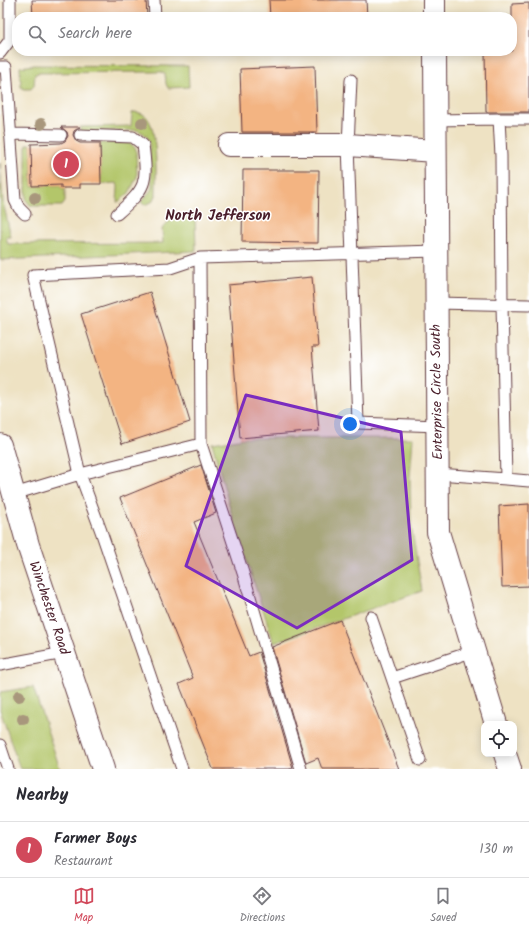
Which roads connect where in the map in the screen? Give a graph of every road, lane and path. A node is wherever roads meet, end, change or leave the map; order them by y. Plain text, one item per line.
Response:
1 (10, 0) edge
2 (154, 0) edge
3 (434, 0) edge
4 (155, 12) edge
5 (434, 12) edge
6 (12, 20) edge
7 (12, 42) edge
8 (0, 53) edge
9 (434, 56) edge
10 (0, 67) edge
11 (351, 80) dead end
12 (499, 118) junction
13 (529, 119) edge
14 (435, 120) junction
15 (10, 134) junction
16 (61, 135) dead end
17 (80, 136) dead end
18 (229, 145) dead end
19 (348, 145) junction
20 (435, 151) junction
21 (25, 214) dead end
22 (117, 214) dead end
23 (436, 251) junction
24 (351, 253) junction
25 (200, 258) junction
26 (436, 303) junction
27 (529, 305) edge
28 (502, 306) junction
29 (438, 426) junction
30 (201, 444) junction
31 (0, 445) edge
32 (80, 474) junction
33 (438, 474) junction
34 (506, 479) junction
35 (529, 481) edge
36 (14, 494) junction
37 (371, 617) dead end
38 (474, 651) junction
39 (64, 652) junction
40 (0, 665) edge
41 (392, 678) junction
42 (495, 721) edge
43 (0, 745) edge
44 (506, 757) edge
45 (420, 760) dead end
46 (8, 769) edge
47 (103, 769) edge
48 (182, 769) edge
49 (301, 769) edge
50 (510, 769) edge

1 - 6 lane
2 - 4 lane
3 - 5 street
7 - 8 lane
9 - 14 street, Enterprise Circle South
10 - 15 lane
11 - 19 lane
12 - 13 lane
12 - 14 lane
12 - 28 lane
14 - 20 street, Enterprise Circle South
15 - 16 lane
15 - 21 lane
17 - 22 lane
18 - 19 street
19 - 20 street
19 - 24 lane
20 - 23 street, Enterprise Circle South
23 - 24 lane
23 - 26 street, Enterprise Circle South
24 - 25 lane
24 - 29 lane
25 - 30 lane
25 - 32 lane
26 - 28 lane
26 - 29 street, Enterprise Circle South
27 - 28 lane
28 - 34 lane
29 - 33 street, Enterprise Circle South
30 - 32 lane
30 - 49 lane
31 - 36 street, Winchester Road
32 - 36 lane
32 - 48 lane
33 - 34 lane
33 - 38 street, Enterprise Circle South
34 - 35 lane
36 - 39 street, Winchester Road
37 - 41 lane
38 - 41 lane
38 - 42 street, Enterprise Circle South
39 - 40 lane
39 - 47 street, Winchester Road
41 - 45 lane
43 - 46 lane
44 - 50 street

